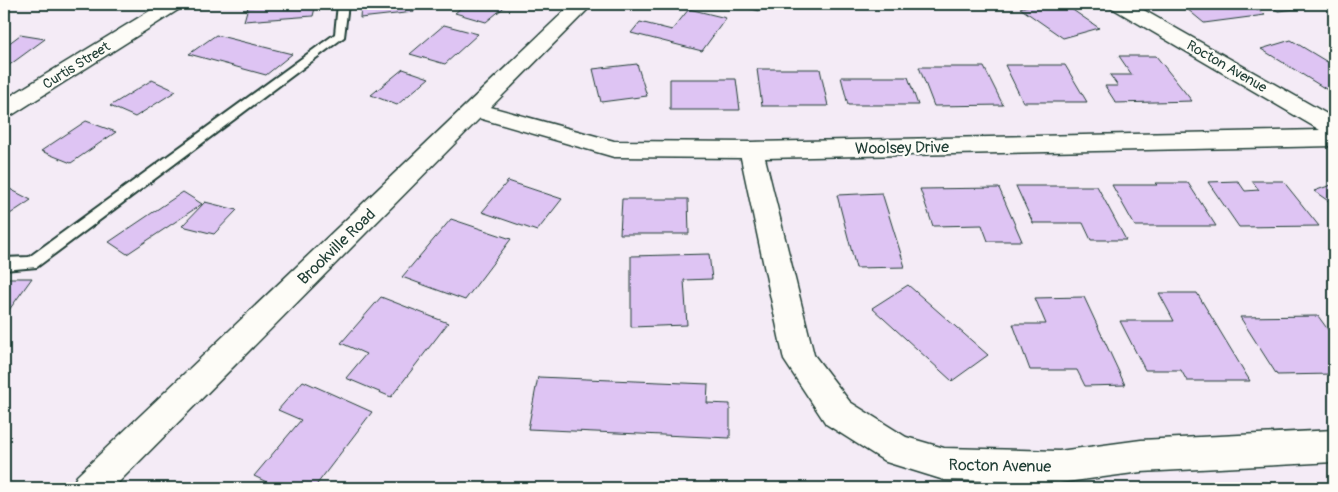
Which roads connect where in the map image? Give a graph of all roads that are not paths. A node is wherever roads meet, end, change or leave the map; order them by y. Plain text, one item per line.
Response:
1 (174, 4) edge
2 (343, 4) edge
3 (583, 4) edge
4 (1119, 4) edge
5 (146, 12) edge
6 (4, 110) edge
7 (476, 110) junction
8 (1334, 128) edge
9 (1334, 138) edge
10 (751, 150) junction
11 (4, 264) edge
12 (1334, 446) edge
13 (89, 488) edge

1 - 5 street, Curtis Street
2 - 11 lane
3 - 7 street, Brookville Road
4 - 8 street, Rocton Avenue
5 - 6 street, Curtis Street
7 - 10 street, Woolsey Drive
7 - 13 street, Brookville Road
9 - 10 street, Woolsey Drive
10 - 12 street, Rocton Avenue

